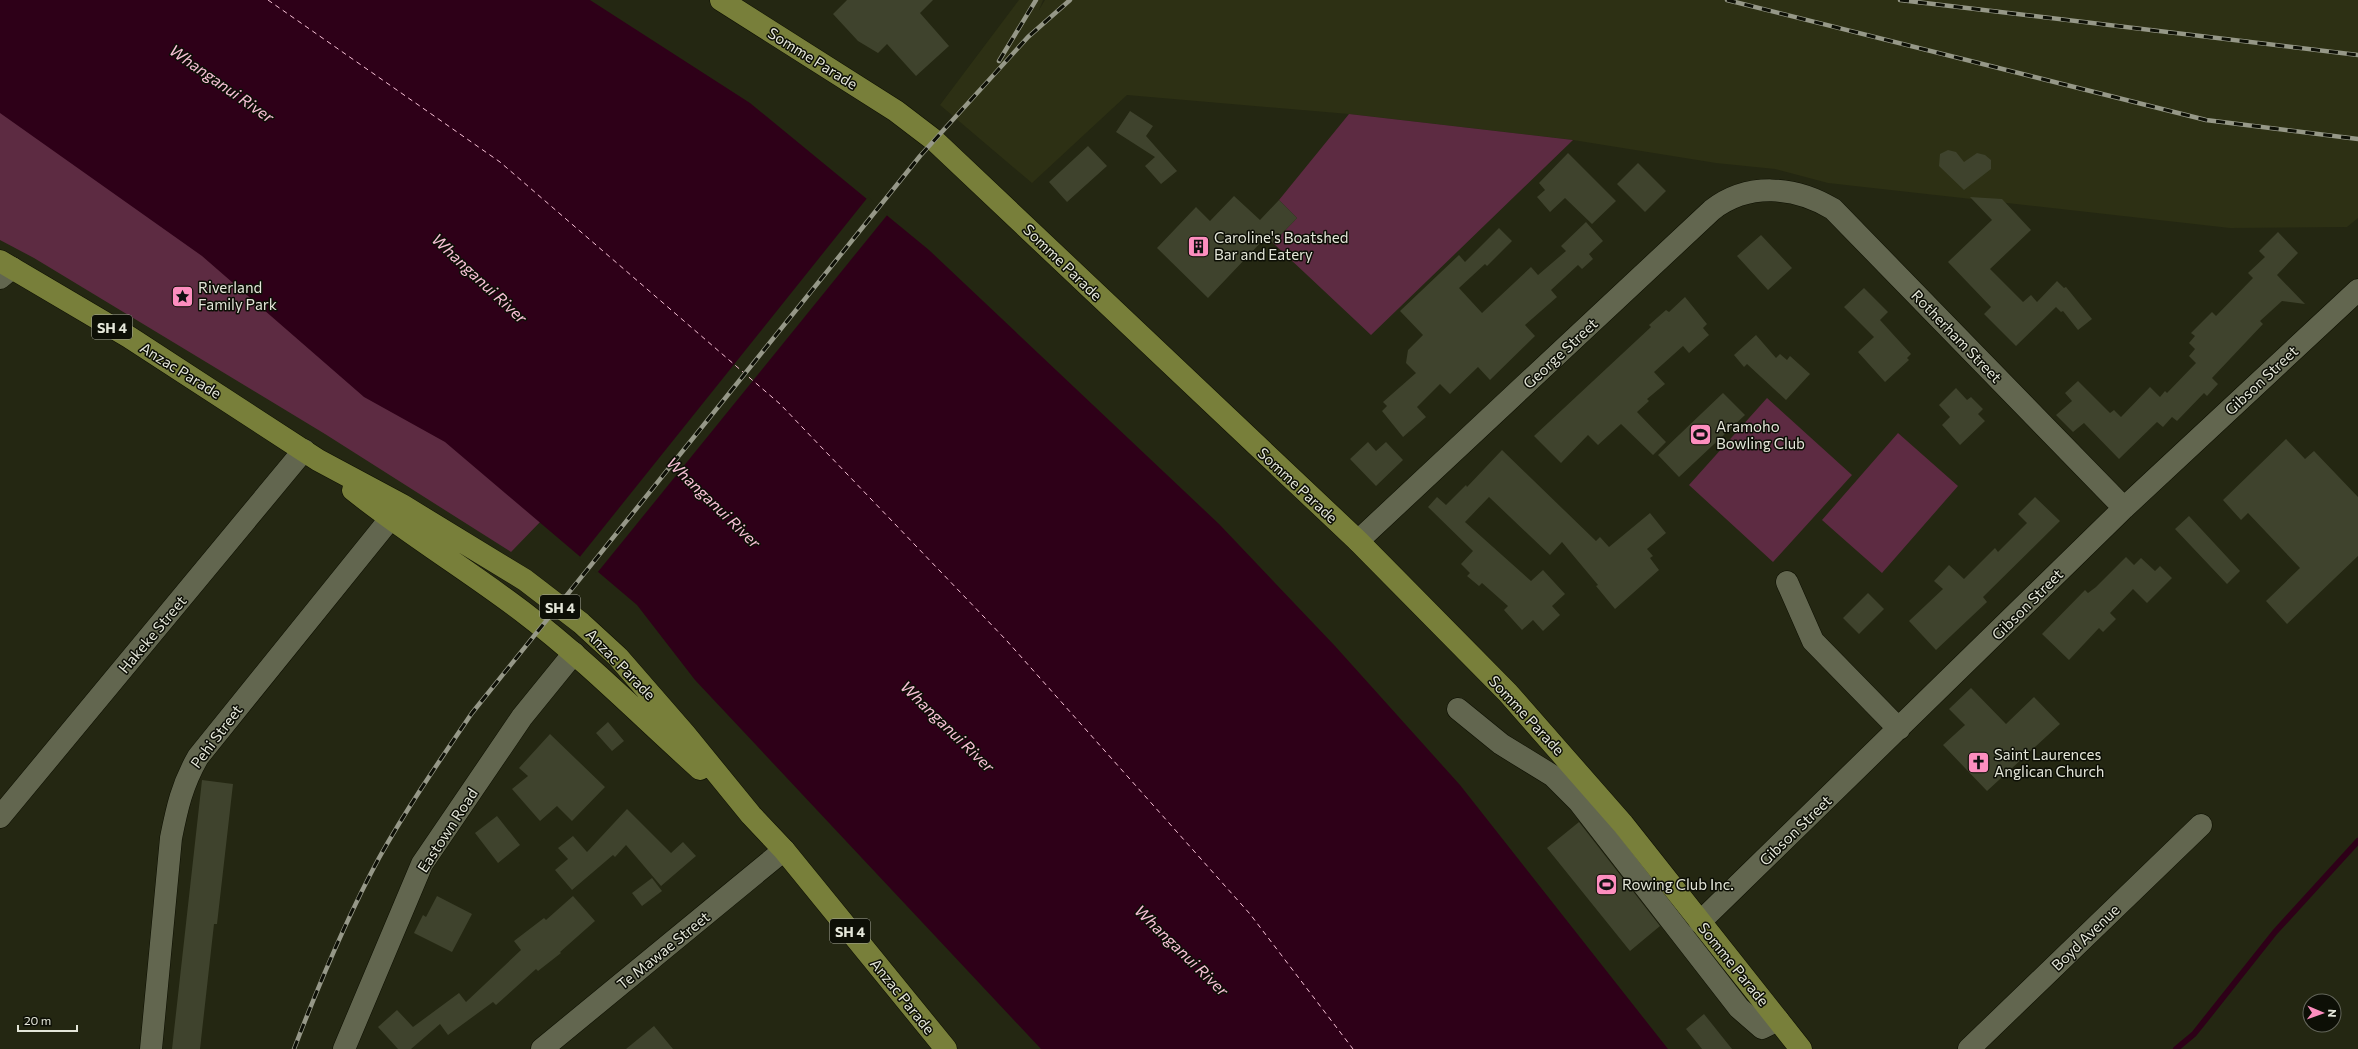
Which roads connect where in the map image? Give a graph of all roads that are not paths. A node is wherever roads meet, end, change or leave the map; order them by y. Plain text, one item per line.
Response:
1 (721, 0) edge
2 (1775, 191) joint
3 (4, 269) edge
4 (2358, 290) edge
5 (311, 455) junction
6 (2124, 508) junction
7 (390, 519) junction
8 (1358, 541) junction
9 (1788, 582) dead end
10 (574, 653) junction
11 (1458, 710) dead end
12 (1899, 730) junction
13 (751, 815) junction
14 (0, 817) edge
15 (2201, 825) dead end
16 (784, 850) junction
17 (1700, 922) junction
18 (1778, 1020) junction
19 (151, 1049) edge
20 (344, 1049) edge
21 (542, 1049) edge
22 (946, 1049) edge
23 (1801, 1049) edge
24 (1969, 1049) edge

1 - 8 main road, Somme Parade
2 - 6 street, Rotherham Street
2 - 8 street, George Street
3 - 5 main road, Anzac Parade / SH 4
4 - 6 street, Gibson Street
5 - 7 main road, Anzac Parade / SH 4
5 - 13 main road, Anzac Parade / SH 4
5 - 14 street, Hakeke Street
6 - 12 street, Gibson Street
7 - 10 main road, Anzac Parade / SH 4
7 - 19 street, Pehi Street
8 - 17 main road, Somme Parade
9 - 12 street
10 - 13 main road, Anzac Parade / SH 4
10 - 20 street, Eastown Road
11 - 18 street
12 - 17 street, Gibson Street
13 - 16 main road, Anzac Parade / SH 4
15 - 24 street, Boyd Avenue
16 - 21 street, Te Mawae Street
16 - 22 main road, Anzac Parade / SH 4
17 - 18 main road, Somme Parade
18 - 23 main road, Somme Parade

